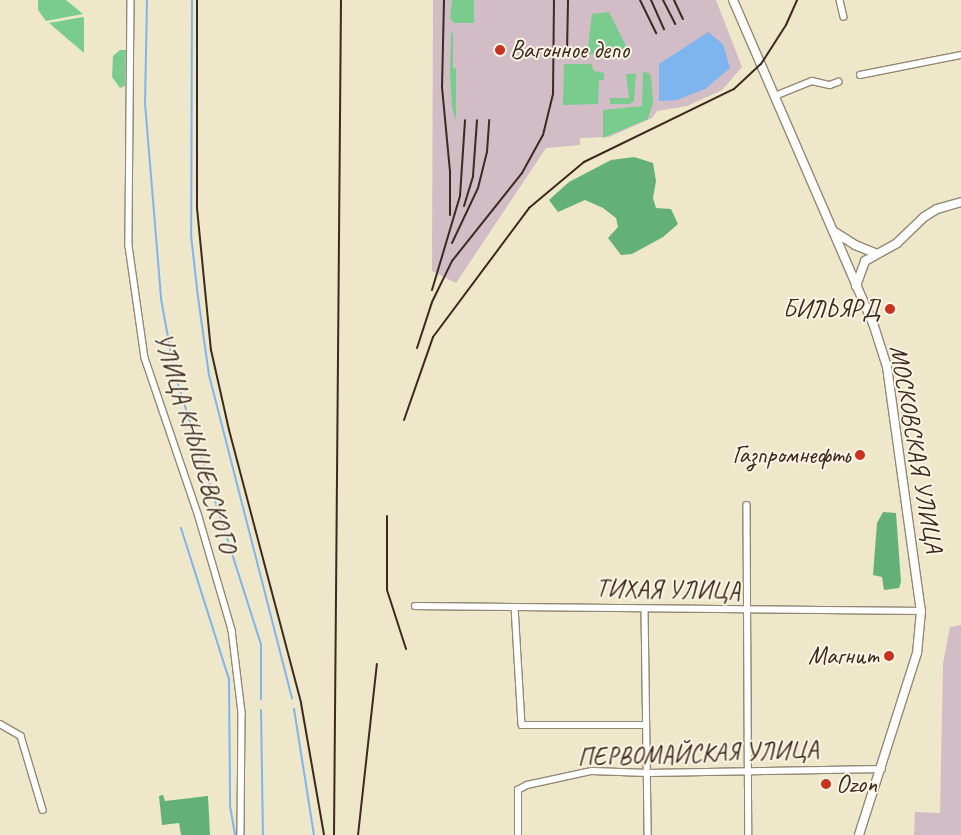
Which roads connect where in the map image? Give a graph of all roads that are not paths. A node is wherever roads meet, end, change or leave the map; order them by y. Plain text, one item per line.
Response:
1 (131, 0) edge
2 (734, 0) edge
3 (840, 0) edge
4 (844, 17) dead end
5 (961, 55) edge
6 (860, 75) dead end
7 (838, 82) dead end
8 (776, 96) junction
9 (961, 202) edge
10 (832, 230) junction
11 (855, 245) junction
12 (875, 253) junction
13 (842, 254) junction
14 (856, 286) junction
15 (747, 505) dead end
16 (415, 606) dead end
17 (515, 607) junction
18 (645, 608) junction
19 (750, 610) junction
20 (920, 611) junction
21 (0, 724) edge
22 (644, 725) junction
23 (748, 769) junction
24 (882, 769) junction
25 (648, 773) junction
26 (43, 810) dead end
27 (242, 835) edge
28 (518, 835) edge
29 (648, 835) edge
30 (749, 835) edge
31 (859, 835) edge

1 - 27 street, УЛИЦА КНЫШЕВСКОГО
2 - 8 street, МОСКОВСКАЯ УЛИЦА
3 - 4 street
5 - 6 street
7 - 8 street
8 - 10 street, МОСКОВСКАЯ УЛИЦА
9 - 12 street
10 - 11 street
10 - 13 street, МОСКОВСКАЯ УЛИЦА
11 - 12 street
11 - 13 street
12 - 14 street
13 - 14 street, МОСКОВСКАЯ УЛИЦА
14 - 20 street, МОСКОВСКАЯ УЛИЦА
15 - 19 street
16 - 17 street, ТИХАЯ УЛИЦА
17 - 18 street, ТИХАЯ УЛИЦА
17 - 22 street
18 - 19 street, ТИХАЯ УЛИЦА
18 - 22 street
19 - 20 street, ТИХАЯ УЛИЦА
19 - 23 street
20 - 24 street, МОСКОВСКАЯ УЛИЦА
21 - 26 street
22 - 25 street
23 - 24 street, ПЕРВОМАЙСКАЯ УЛИЦА
23 - 25 street, ПЕРВОМАЙСКАЯ УЛИЦА
23 - 30 street
24 - 31 street, МОСКОВСКАЯ УЛИЦА
25 - 28 street, ПЕРВОМАЙСКАЯ УЛИЦА
25 - 29 street

